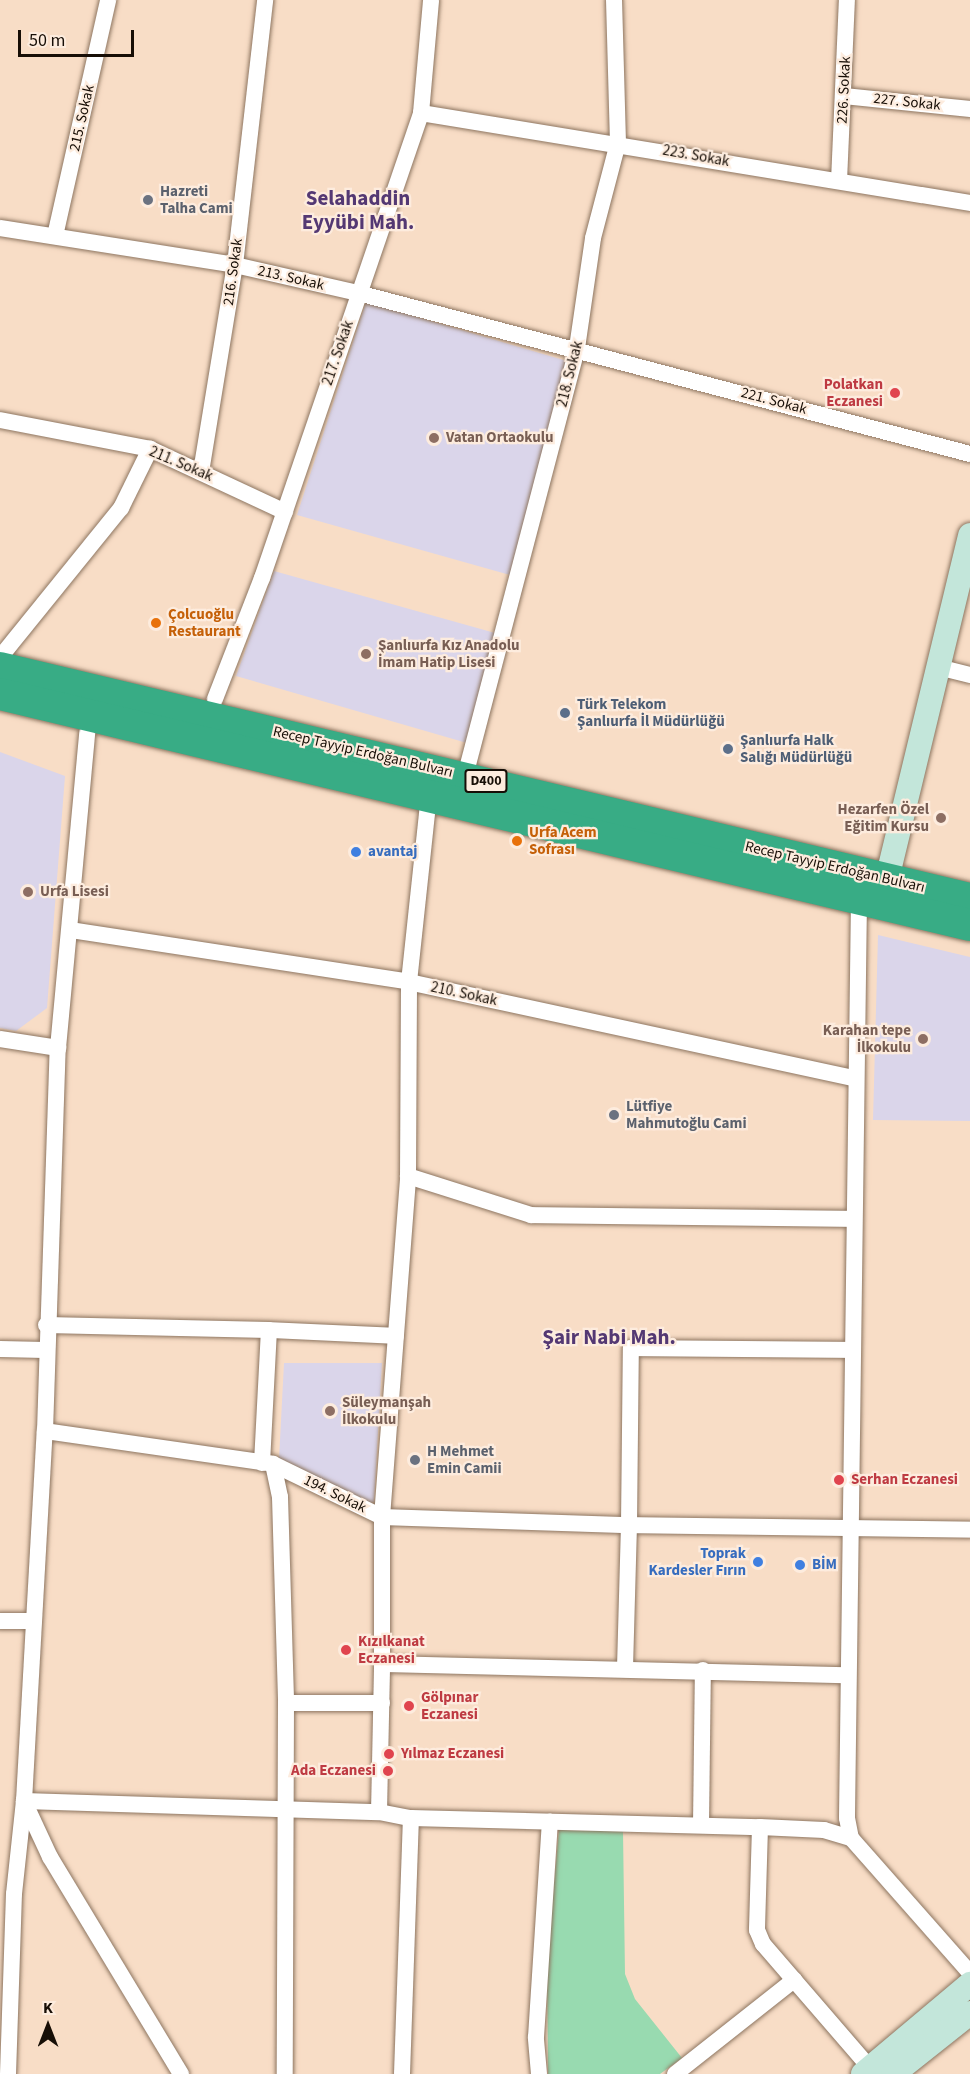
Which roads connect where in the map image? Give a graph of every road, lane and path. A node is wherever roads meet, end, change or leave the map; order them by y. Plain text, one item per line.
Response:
1 (108, 0) edge
2 (265, 0) edge
3 (431, 0) edge
4 (614, 0) edge
5 (847, 0) edge
6 (844, 96) junction
7 (970, 108) edge
8 (421, 113) junction
9 (618, 143) junction
10 (838, 181) junction
11 (970, 203) edge
12 (0, 228) edge
13 (55, 236) junction
14 (235, 266) junction
15 (358, 293) junction
16 (577, 348) junction
17 (0, 420) edge
18 (150, 449) junction
19 (970, 454) edge
20 (201, 472) junction
21 (285, 512) junction
22 (970, 535) edge
23 (2, 655) edge
24 (938, 667) junction
25 (970, 675) edge
26 (0, 694) edge
27 (215, 699) junction
28 (0, 712) edge
29 (87, 733) junction
30 (465, 776) junction
31 (410, 782) junction
32 (887, 879) junction
33 (859, 899) junction
34 (970, 899) edge
35 (970, 925) edge
36 (71, 930) junction
37 (410, 982) junction
38 (0, 1039) edge
39 (58, 1048) junction
40 (854, 1078) junction
41 (408, 1176) junction
42 (853, 1219) junction
43 (46, 1325) junction
44 (269, 1330) junction
45 (396, 1336) junction
46 (0, 1349) edge
47 (45, 1350) junction
48 (853, 1350) junction
49 (45, 1431) junction
50 (267, 1464) junction
51 (381, 1517) junction
52 (629, 1525) junction
53 (852, 1526) junction
54 (970, 1530) edge
55 (0, 1620) edge
56 (34, 1621) junction
57 (382, 1664) junction
58 (625, 1668) junction
59 (703, 1670) junction
60 (848, 1675) junction
61 (286, 1703) junction
62 (382, 1703) junction
63 (24, 1801) junction
64 (288, 1809) junction
65 (379, 1812) junction
66 (411, 1818) junction
67 (550, 1821) junction
68 (701, 1825) junction
69 (760, 1827) junction
70 (851, 1838) junction
71 (970, 1973) edge
72 (794, 1980) junction
73 (970, 1984) edge
74 (970, 2013) edge
75 (875, 2072) edge
76 (8, 2074) edge
77 (181, 2074) edge
78 (285, 2074) edge
79 (402, 2074) edge
80 (539, 2074) edge
81 (675, 2074) edge

1 - 13 street, 215. Sokak
2 - 14 street, 216. Sokak
3 - 8 street, 217. Sokak
4 - 9 street, 218. Sokak
5 - 6 street, 226. Sokak
6 - 7 street, 227. Sokak
6 - 10 street, 226. Sokak
8 - 9 street, 223. Sokak
8 - 15 street, 217. Sokak
9 - 10 street, 223. Sokak
9 - 16 street, 218. Sokak
10 - 11 street, 223. Sokak
12 - 13 street, 213. Sokak
13 - 14 street, 213. Sokak
14 - 15 street, 213. Sokak
14 - 20 street, 216. Sokak
15 - 16 street, 213. Sokak
15 - 21 street, 217. Sokak
16 - 19 street, 221. Sokak
16 - 30 street, 218. Sokak
17 - 18 street, 211. Sokak
18 - 20 street, 211. Sokak
18 - 23 street
20 - 21 street, 211. Sokak
21 - 27 street, 217. Sokak
22 - 24 street
23 - 27 highway
23 - 31 highway, Recep Tayyip Erdoğan Bulvarı / D400
24 - 25 street
24 - 32 street
26 - 31 highway, Recep Tayyip Erdoğan Bulvarı / D400
27 - 31 highway
28 - 29 highway
29 - 31 highway
29 - 36 street
30 - 31 highway, Recep Tayyip Erdoğan Bulvarı / D400
30 - 32 highway, Recep Tayyip Erdoğan Bulvarı / D400
31 - 33 highway, Recep Tayyip Erdoğan Bulvarı / D400
31 - 37 street
32 - 34 highway, Recep Tayyip Erdoğan Bulvarı / D400
33 - 35 highway, Recep Tayyip Erdoğan Bulvarı / D400
33 - 40 street
36 - 37 street, 210. Sokak
36 - 39 street
37 - 40 street, 210. Sokak
37 - 41 street
38 - 39 street
39 - 43 street
40 - 42 street
41 - 42 street
41 - 45 street
42 - 48 street
43 - 44 street
43 - 47 street
44 - 45 street
44 - 50 street
45 - 51 street
46 - 47 street
47 - 49 street
48 - 52 street
48 - 53 street
49 - 50 street, 194. Sokak
49 - 56 street
50 - 51 street, 194. Sokak
50 - 61 street
51 - 52 street, 194. Sokak
51 - 57 street
52 - 53 street, 194. Sokak
52 - 58 street
53 - 54 street, 194. Sokak
53 - 60 street
55 - 56 street
56 - 63 street
57 - 58 street
57 - 62 street
58 - 59 street
59 - 60 street
59 - 68 street
60 - 70 street
61 - 62 street
61 - 64 street
62 - 65 street
63 - 64 street
63 - 76 street
63 - 77 street
64 - 65 street
64 - 78 street
65 - 66 street
66 - 67 street
66 - 79 street
67 - 68 street
67 - 80 street
68 - 69 street
69 - 70 street
69 - 72 street
70 - 71 street
72 - 75 street
72 - 81 street
73 - 75 street
74 - 75 street

